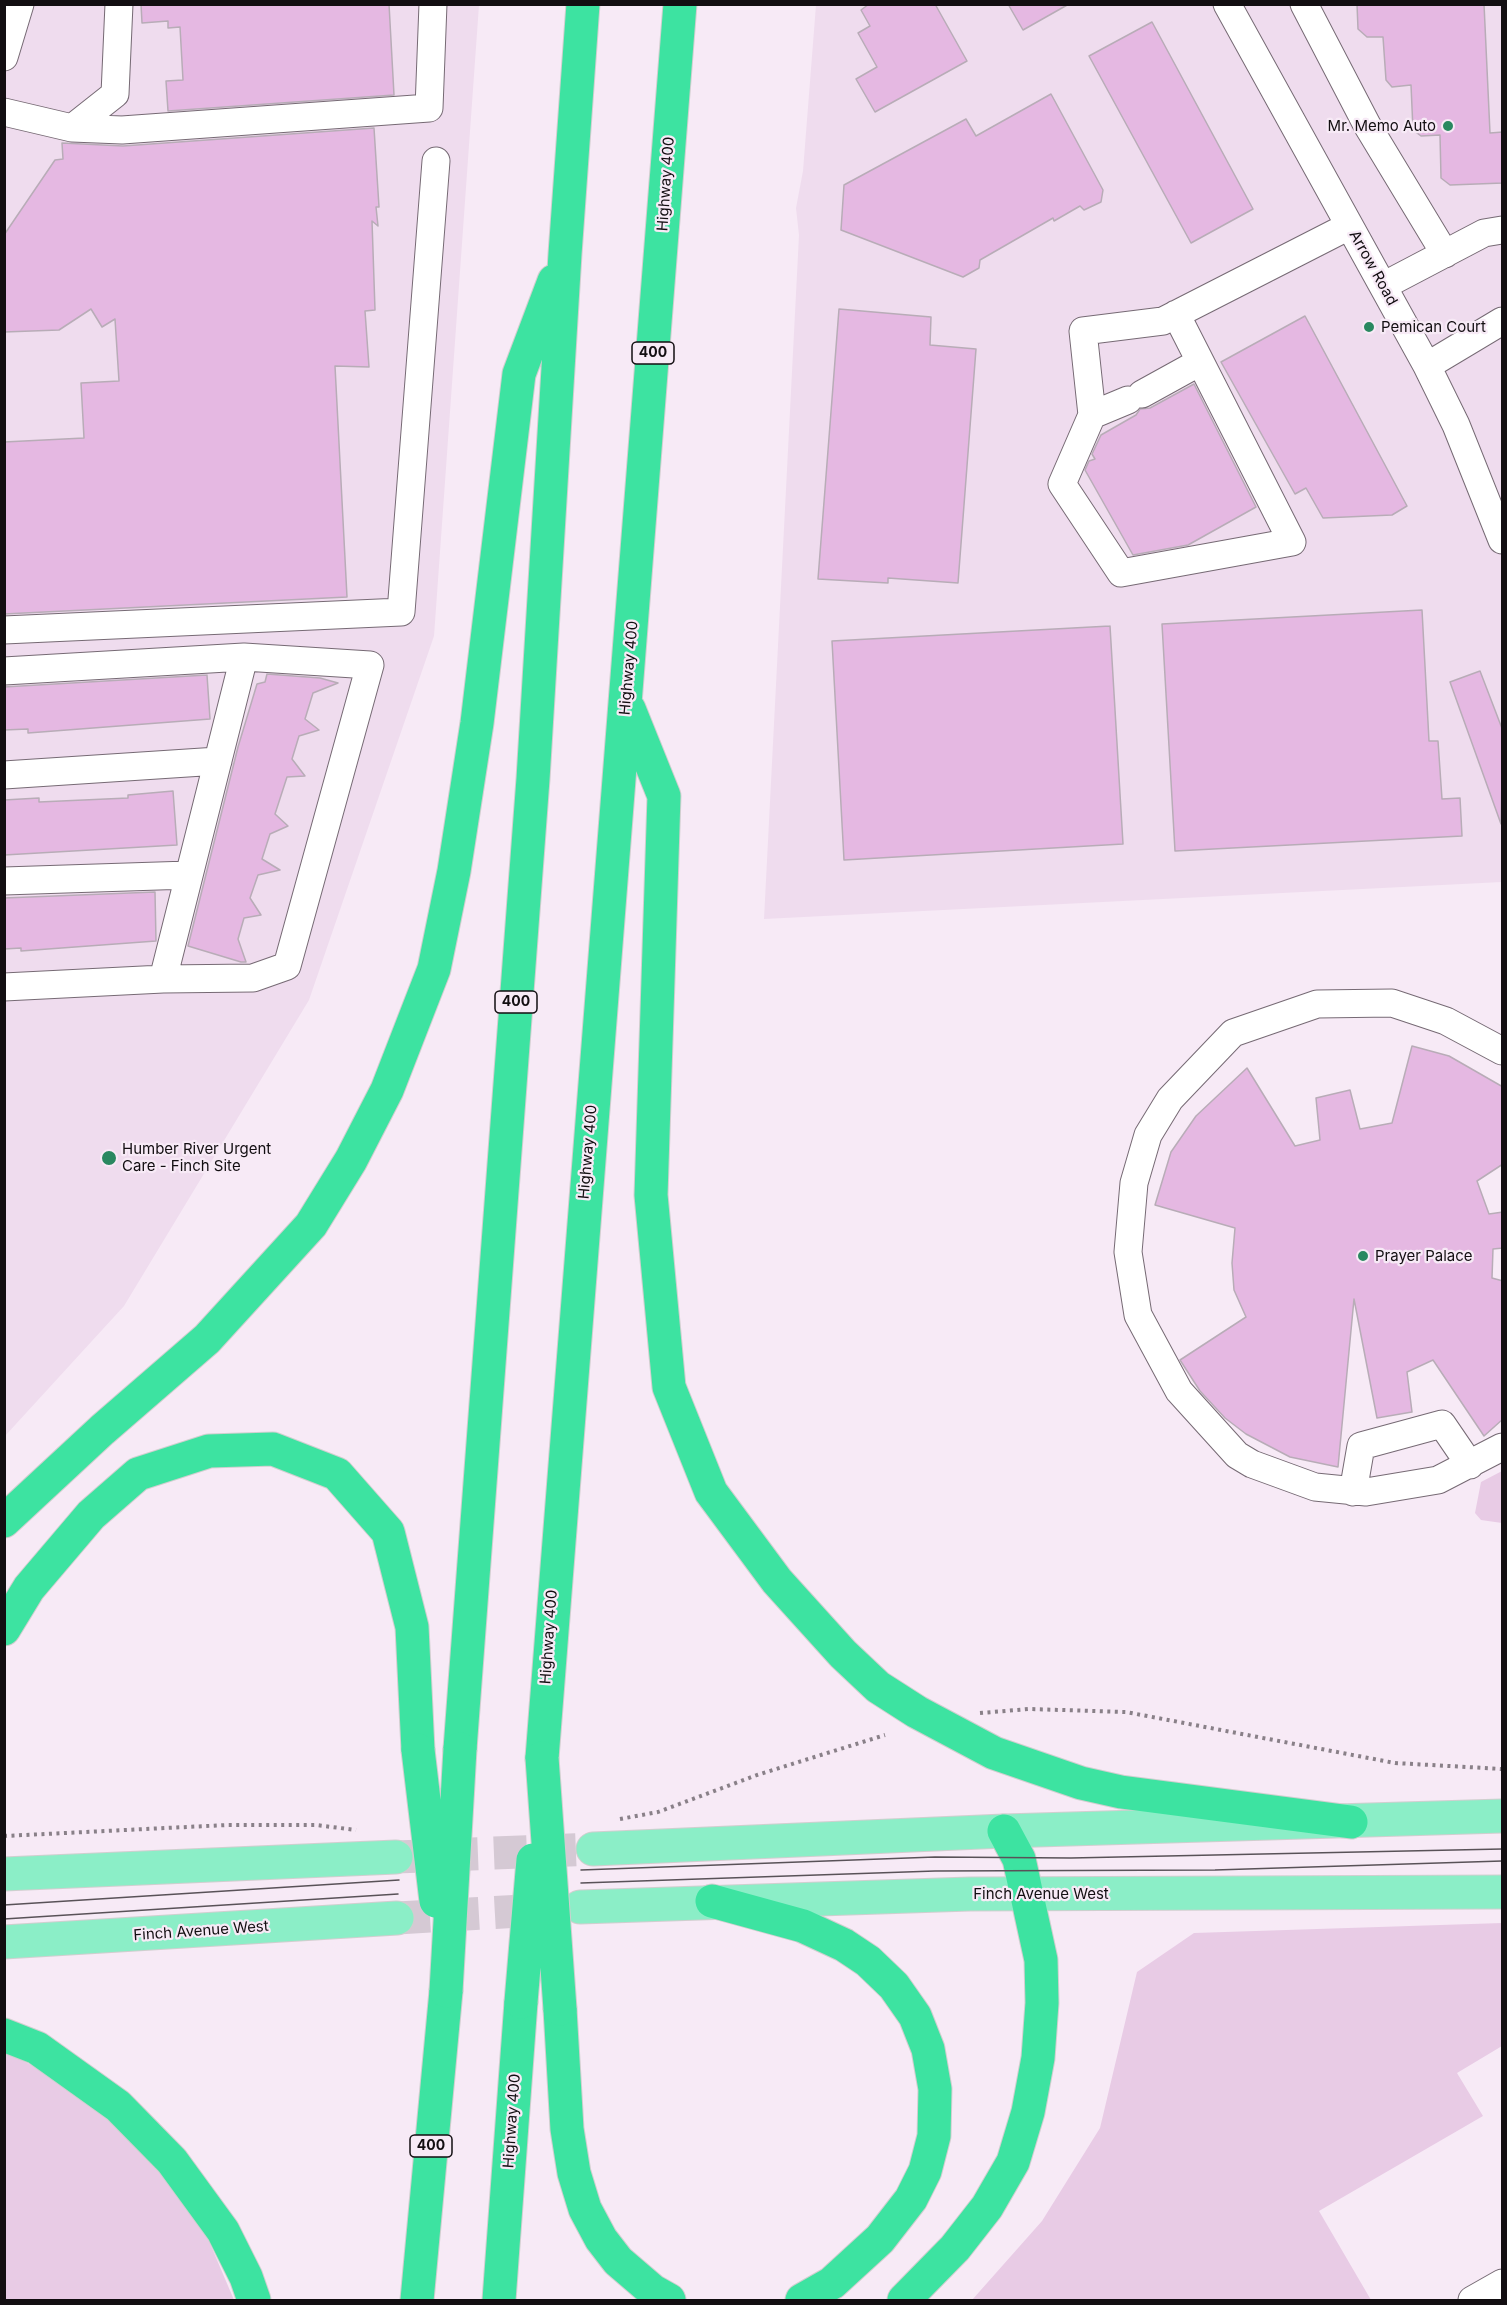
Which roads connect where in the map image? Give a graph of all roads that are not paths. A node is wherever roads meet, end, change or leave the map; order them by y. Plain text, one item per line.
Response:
1 (20, 4) edge
2 (119, 4) edge
3 (433, 4) edge
4 (583, 4) edge
5 (680, 4) edge
6 (1227, 4) edge
7 (1304, 4) edge
8 (4, 57) edge
9 (4, 112) edge
10 (72, 128) junction
11 (436, 161) dead end
12 (1349, 226) junction
13 (1503, 230) edge
14 (565, 254) junction
15 (1445, 254) junction
16 (1383, 286) junction
17 (1176, 314) junction
18 (1503, 321) edge
19 (1200, 362) junction
20 (1427, 366) junction
21 (1092, 415) junction
22 (1503, 540) edge
23 (4, 630) edge
24 (244, 657) junction
25 (4, 671) edge
26 (626, 702) junction
27 (218, 761) junction
28 (4, 775) edge
29 (189, 875) junction
30 (4, 881) edge
31 (163, 979) junction
32 (4, 987) edge
33 (1503, 1051) edge
34 (1503, 1447) edge
35 (1470, 1465) junction
36 (1353, 1492) junction
37 (4, 1521) edge
38 (4, 1629) edge
39 (542, 1758) junction
40 (1503, 1816) edge
41 (1351, 1822) junction
42 (1004, 1831) junction
43 (593, 1849) tunnel mouth
44 (396, 1857) tunnel mouth
45 (4, 1874) edge
46 (1503, 1892) edge
47 (1026, 1895) junction
48 (712, 1901) junction
49 (580, 1907) tunnel mouth
50 (397, 1918) tunnel mouth
51 (4, 1941) edge
52 (446, 1991) junction
53 (4, 2035) edge
54 (1503, 2283) edge
55 (254, 2301) edge
56 (417, 2301) edge
57 (499, 2301) edge
58 (669, 2301) edge
59 (802, 2301) edge
60 (904, 2301) edge
61 (1472, 2301) edge

1 - 8 street
2 - 10 street
3 - 10 street
4 - 14 highway, 400
5 - 26 highway, Highway 400 / 400
6 - 12 street, Arrow Road
7 - 15 street
9 - 10 street
11 - 23 street
12 - 16 street, Arrow Road
12 - 17 street
13 - 15 street
14 - 37 highway
14 - 52 highway, 400, bridge
15 - 16 street
16 - 20 street, Arrow Road
17 - 19 street
17 - 21 street
18 - 20 street
19 - 21 street
19 - 21 street
20 - 22 street, Arrow Road
24 - 25 street
24 - 27 street
24 - 31 street
26 - 39 highway, Highway 400 / 400
26 - 41 highway
27 - 28 street
27 - 29 street
29 - 30 street
29 - 31 street
31 - 32 street
33 - 36 street
34 - 35 street
35 - 36 street
35 - 36 street
38 - 52 highway, bridge
39 - 57 highway, Highway 400 / 400, bridge
39 - 58 highway, bridge
40 - 41 main road
41 - 42 main road
42 - 43 main road
42 - 47 highway
44 - 45 main road
46 - 47 main road, Finch Avenue West
47 - 48 main road, Finch Avenue West
47 - 60 highway
48 - 49 main road, Finch Avenue West
48 - 59 highway
50 - 51 main road, Finch Avenue West
52 - 56 highway, 400
53 - 55 highway
54 - 61 street

